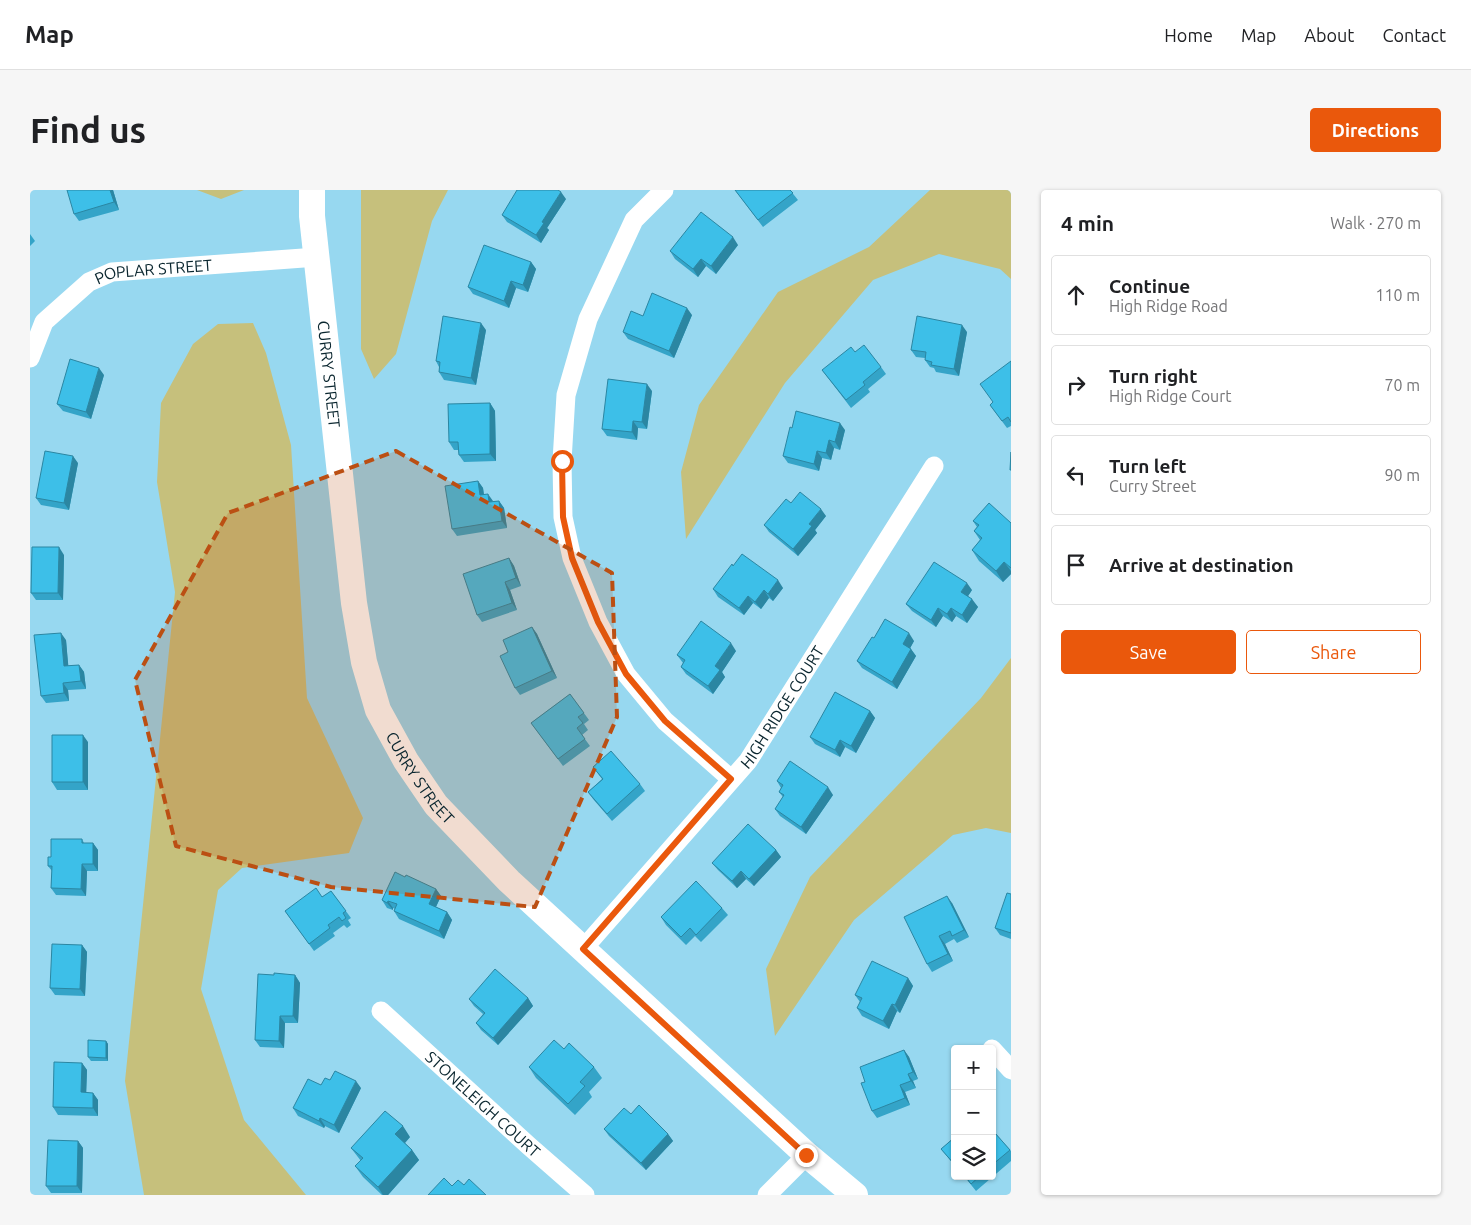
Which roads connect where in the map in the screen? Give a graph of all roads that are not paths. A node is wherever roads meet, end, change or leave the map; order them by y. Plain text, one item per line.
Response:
1 (312, 190) edge
2 (664, 190) edge
3 (317, 257) junction
4 (30, 358) edge
5 (934, 466) dead end
6 (731, 779) junction
7 (583, 949) junction
8 (381, 1011) dead end
9 (996, 1053) edge
10 (1011, 1070) edge
11 (806, 1155) junction
12 (585, 1195) edge
13 (767, 1195) edge
14 (855, 1195) edge

1 - 3 street, CURRY STREET
2 - 6 street
3 - 4 street, POPLAR STREET
3 - 7 street, CURRY STREET
5 - 6 street, HIGH RIDGE COURT
6 - 7 street, HIGH RIDGE COURT
7 - 11 street, CURRY STREET
8 - 12 street, STONELEIGH COURT
9 - 10 street
11 - 13 street
11 - 14 street, CURRY STREET

